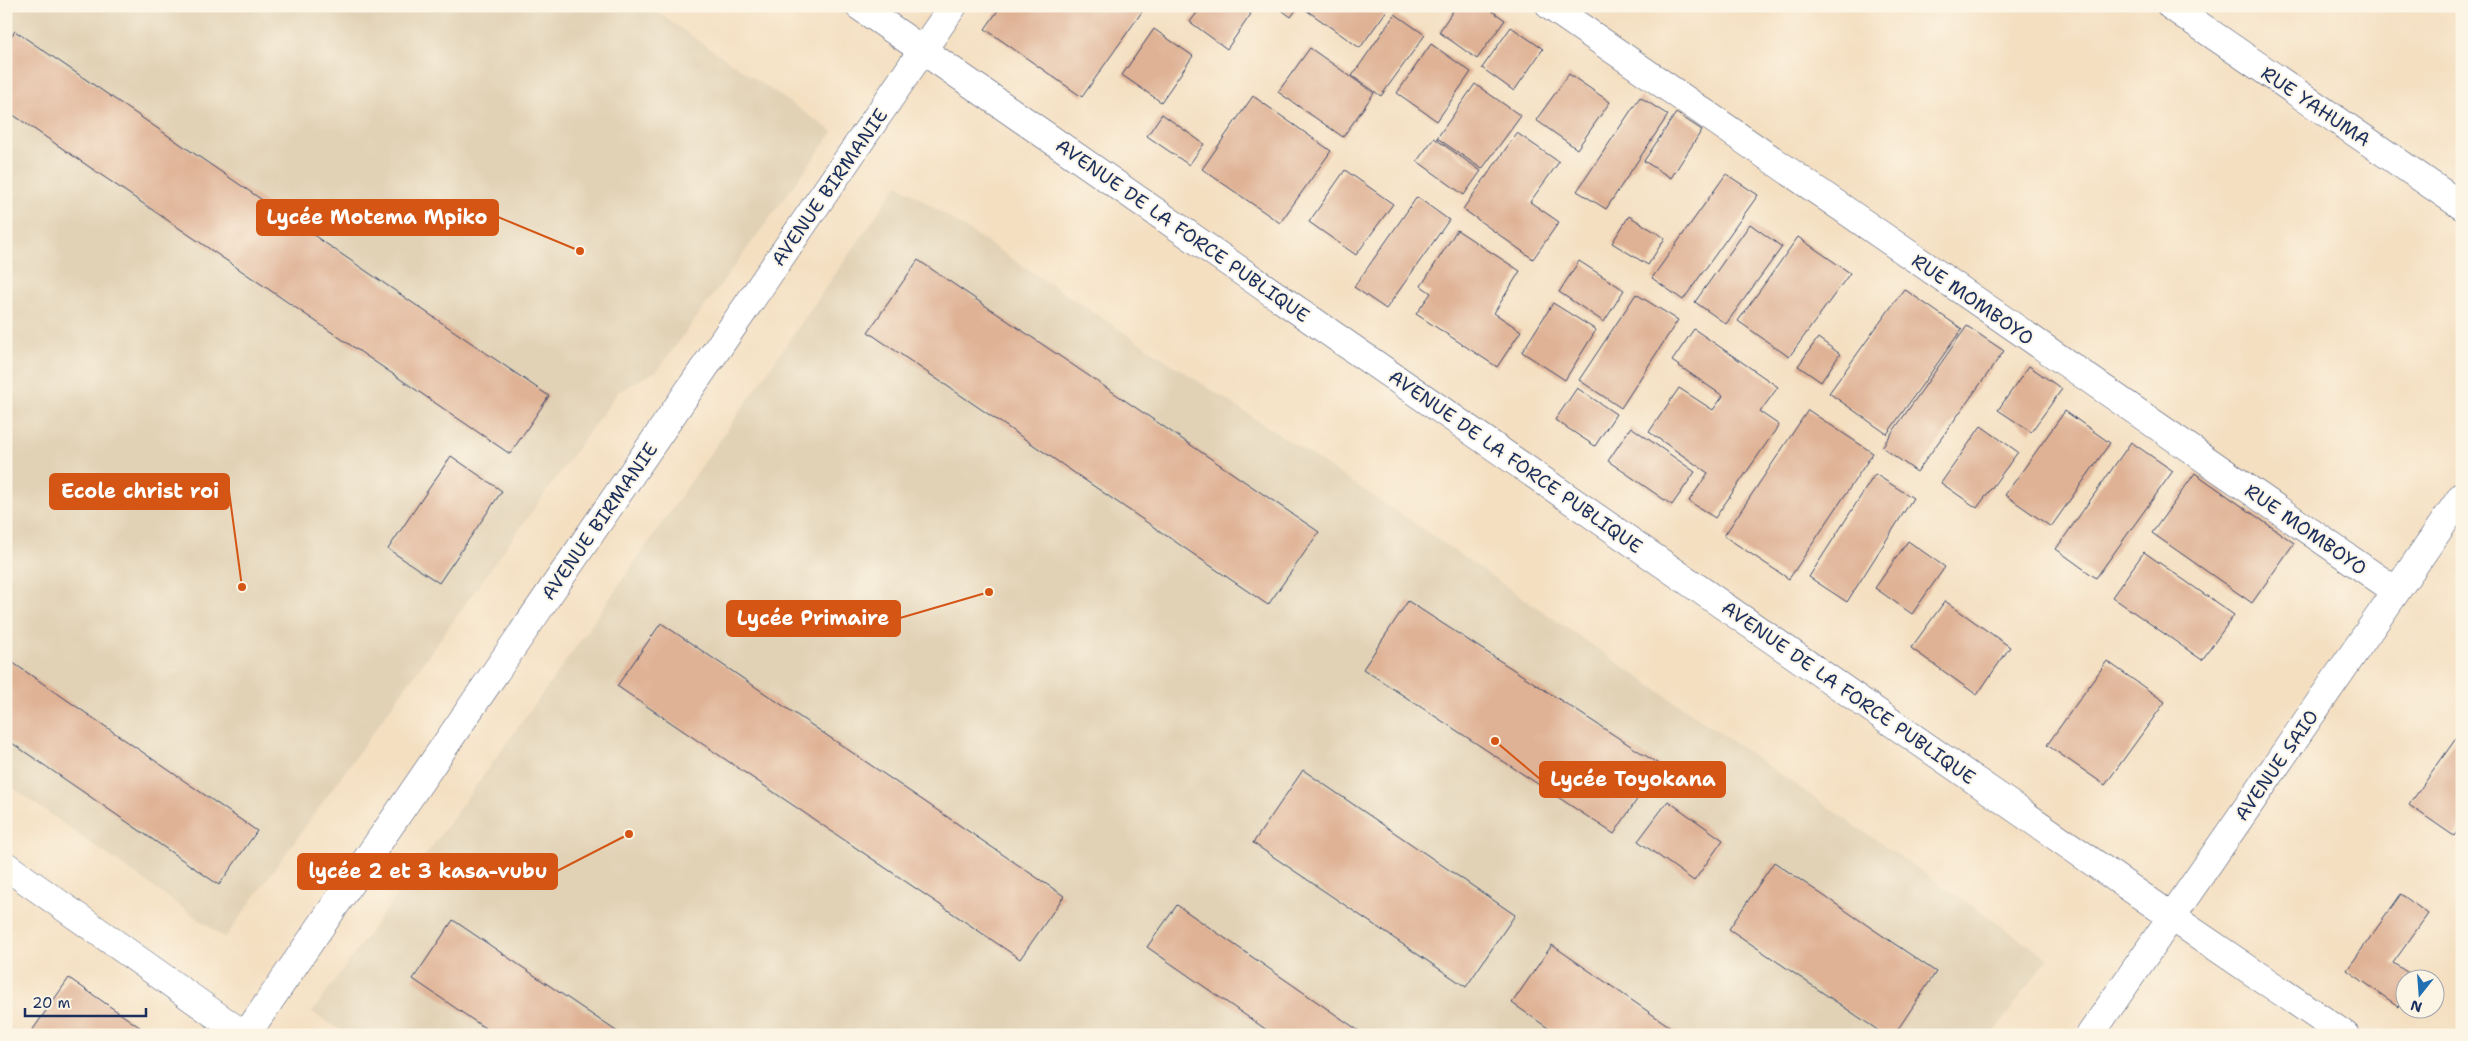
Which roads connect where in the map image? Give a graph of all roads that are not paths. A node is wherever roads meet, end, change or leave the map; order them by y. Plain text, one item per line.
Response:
1 (859, 6) edge
2 (953, 6) edge
3 (1550, 6) edge
4 (2171, 6) edge
5 (923, 50) junction
6 (2462, 206) edge
7 (2459, 505) edge
8 (2396, 591) junction
9 (6, 866) edge
10 (2172, 917) junction
11 (245, 1035) edge
12 (2090, 1035) edge
13 (2345, 1035) edge

1 - 5 street, AVENUE DE LA FORCE PUBLIQUE
2 - 5 street, AVENUE BIRMANIE
3 - 8 street, RUE MOMBOYO
4 - 6 street, RUE YAHUMA
5 - 10 street, AVENUE DE LA FORCE PUBLIQUE
5 - 11 street, AVENUE BIRMANIE
7 - 8 street, AVENUE SAIO
8 - 10 street, AVENUE SAIO
9 - 11 street
10 - 12 street, AVENUE SAIO
10 - 13 street, AVENUE DE LA FORCE PUBLIQUE

